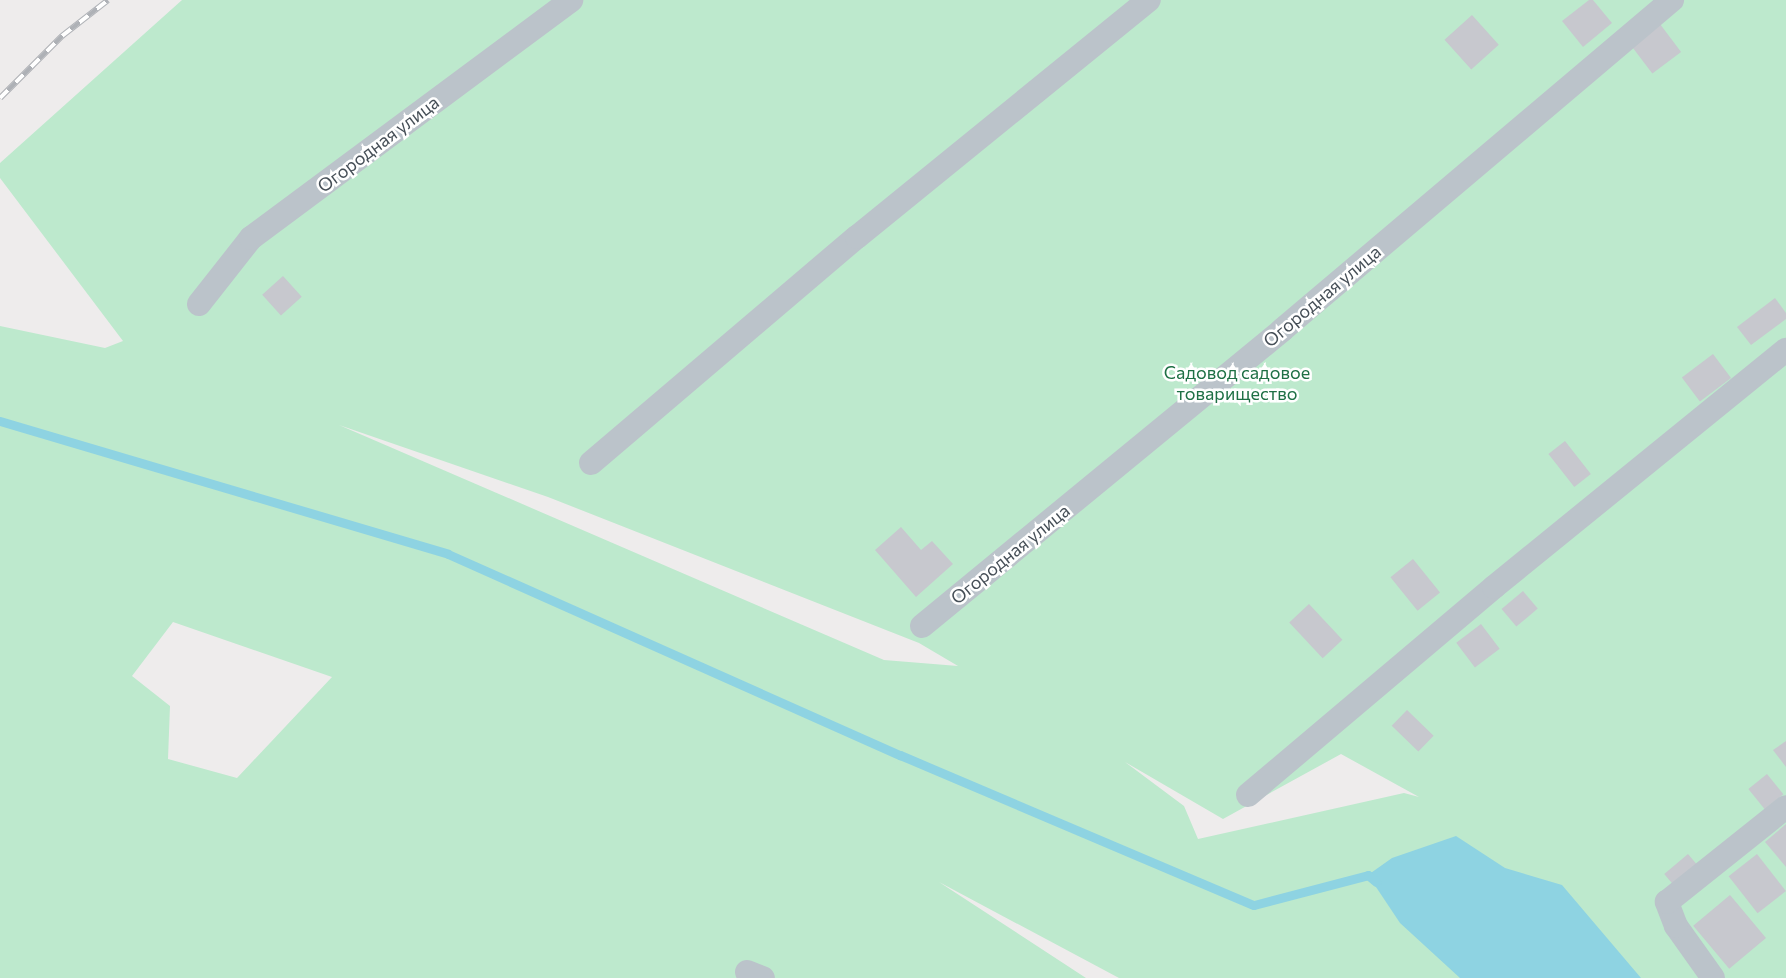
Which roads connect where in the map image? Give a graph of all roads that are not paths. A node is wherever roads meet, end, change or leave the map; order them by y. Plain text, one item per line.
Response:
1 (572, 0) edge
2 (1149, 0) edge
3 (1672, 0) edge
4 (198, 304) dead end
5 (1786, 350) edge
6 (591, 463) dead end
7 (922, 626) dead end
8 (1248, 796) dead end
9 (1786, 807) edge
10 (1713, 978) edge

1 - 4 street, Огородная улица
2 - 6 street
3 - 7 street, Огородная улица
5 - 8 street
9 - 10 street

